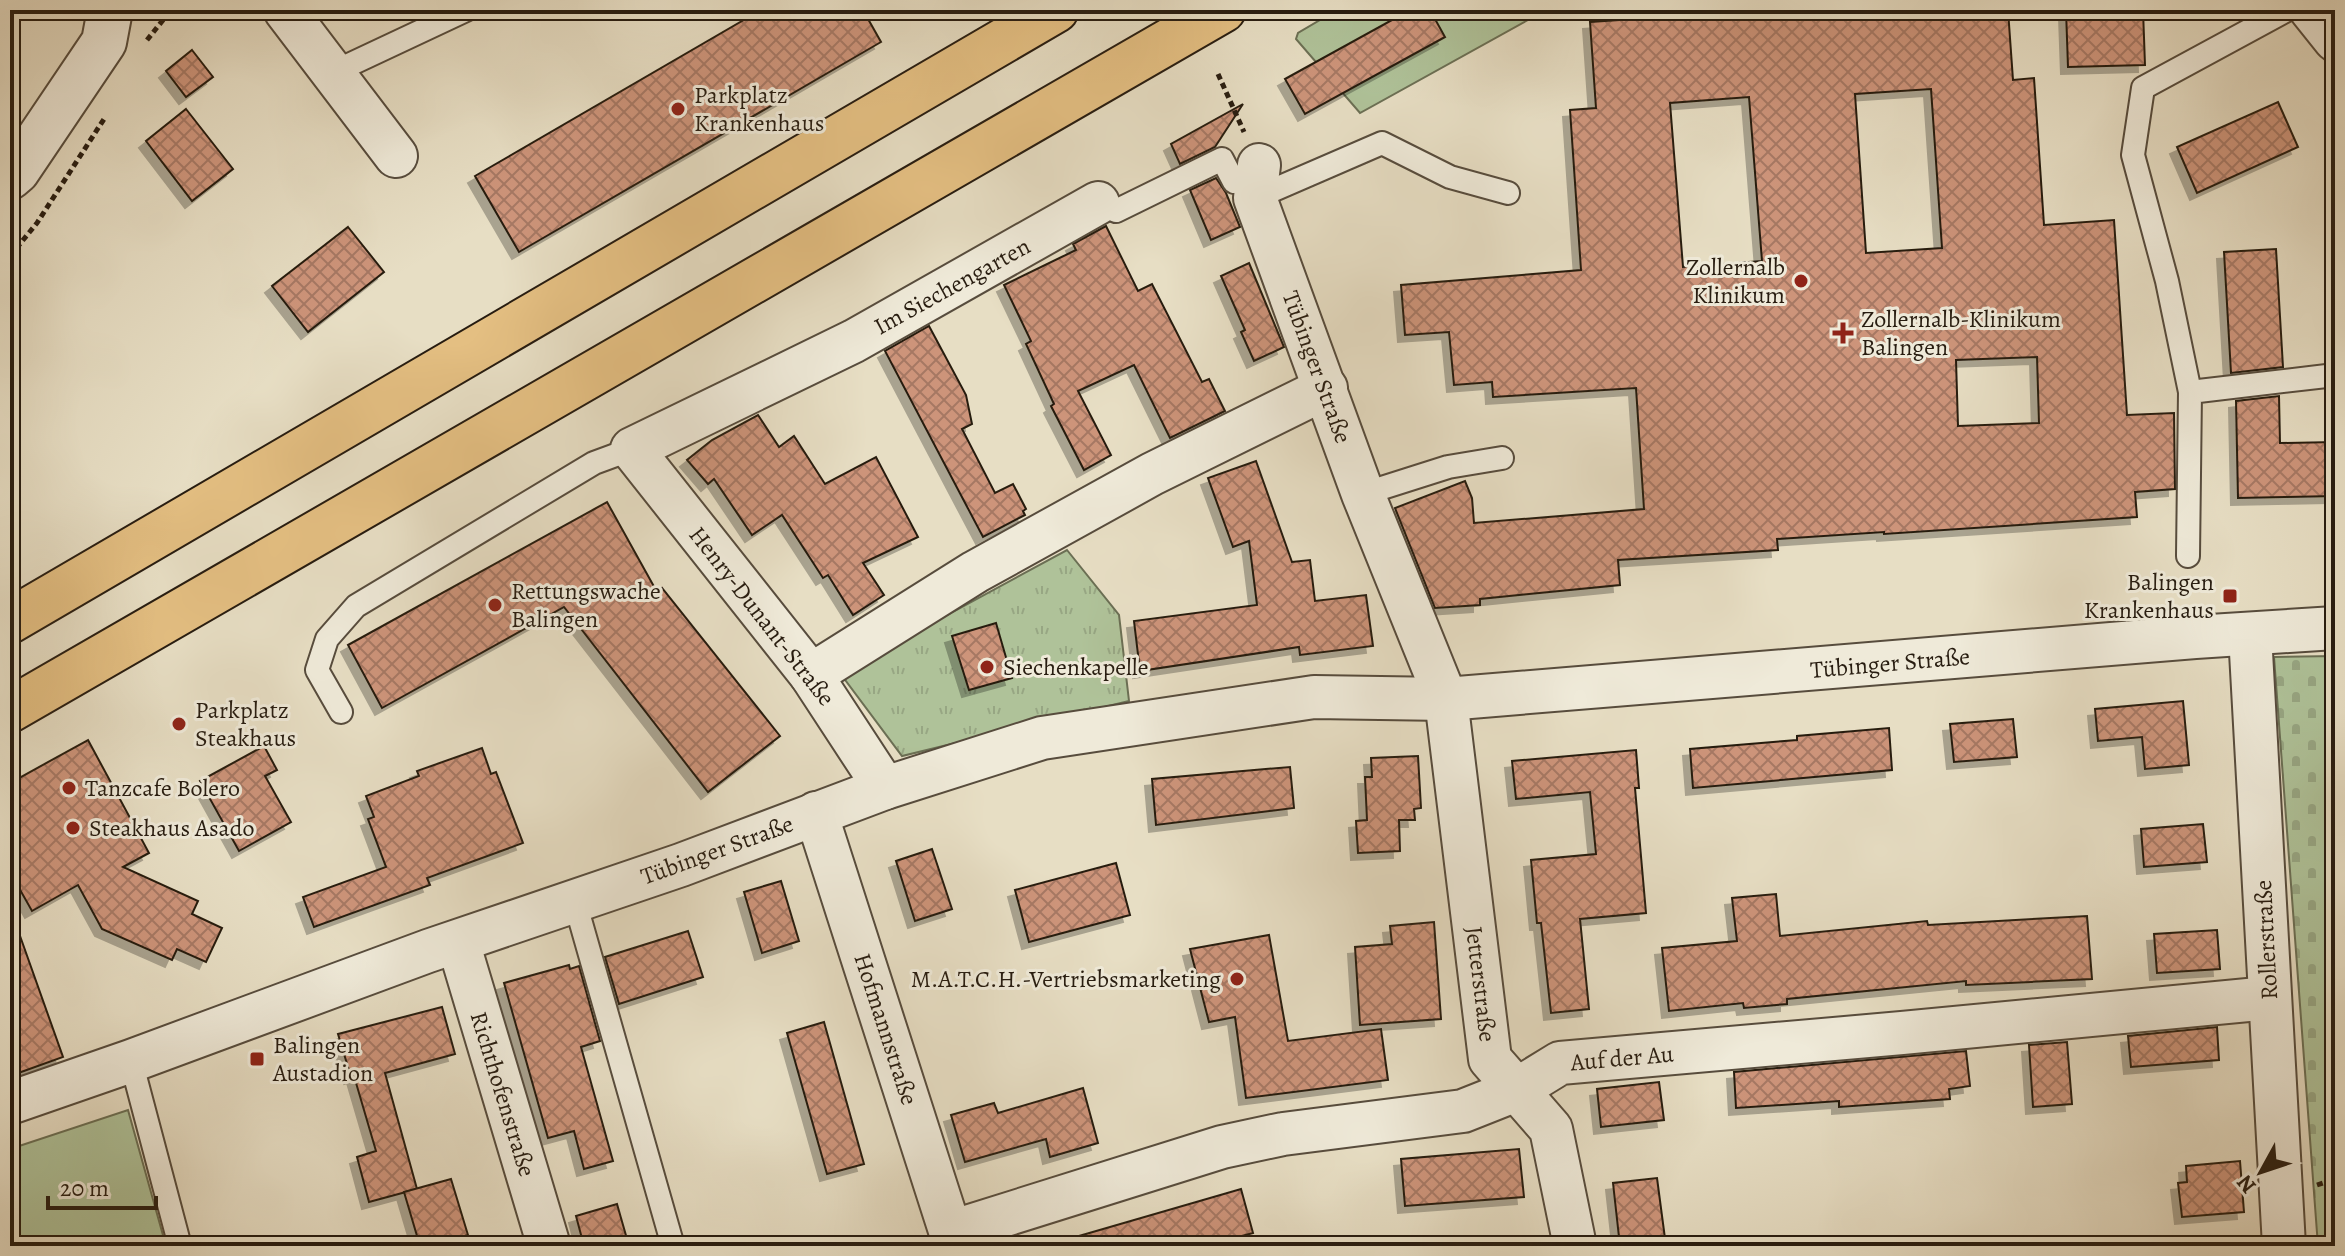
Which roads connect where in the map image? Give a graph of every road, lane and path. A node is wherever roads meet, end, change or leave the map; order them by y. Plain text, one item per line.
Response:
1 (110, 10) edge
2 (285, 10) edge
3 (466, 10) edge
4 (1056, 10) edge
5 (1223, 10) edge
6 (2287, 10) edge
7 (2311, 10) edge
8 (2335, 40) edge
9 (334, 72) junction
10 (1218, 74) dead end
11 (396, 156) dead end
12 (10, 177) edge
13 (1257, 178) junction
14 (1508, 193) dead end
15 (1098, 203) joint
16 (2335, 375) edge
17 (1326, 388) junction
18 (2190, 392) junction
19 (632, 449) junction
20 (1502, 458) dead end
21 (1363, 494) junction
22 (2188, 556) dead end
23 (10, 621) edge
24 (2335, 628) edge
25 (2250, 634) junction
26 (811, 675) junction
27 (1446, 699) junction
28 (10, 710) edge
29 (341, 712) dead end
30 (885, 788) junction
31 (816, 813) junction
32 (575, 902) junction
33 (458, 942) junction
34 (2269, 998) junction
35 (131, 1061) junction
36 (1516, 1090) junction
37 (10, 1103) edge
38 (953, 1239) edge
39 (180, 1246) edge
40 (549, 1246) edge
41 (673, 1246) edge
42 (1575, 1246) edge
43 (2284, 1246) edge

1 - 12 street
2 - 9 street
3 - 9 lane
4 - 23 highway
5 - 28 highway
6 - 18 lane
7 - 8 street
9 - 11 street
10 - 13 path
13 - 14 lane
13 - 15 lane, Im Siechengarten
13 - 17 street, Tübinger Straße
15 - 19 street, Im Siechengarten
16 - 18 lane
17 - 21 street, Tübinger Straße
17 - 26 street
18 - 22 lane
19 - 26 street, Henry-Dunant-Straße
19 - 29 lane
20 - 21 lane
21 - 27 street, Tübinger Straße
24 - 25 street, Tübinger Straße
25 - 27 street, Tübinger Straße
25 - 34 street, Rollerstraße
26 - 30 street, Henry-Dunant-Straße
27 - 30 street, Tübinger Straße
27 - 36 street, Jetterstraße
30 - 31 street, Tübinger Straße
31 - 32 street, Tübinger Straße
31 - 38 street, Hofmannstraße
32 - 33 street, Tübinger Straße
32 - 41 lane
33 - 35 street, Tübinger Straße
33 - 40 street, Richthofenstraße
34 - 36 street, Auf der Au
34 - 43 street, Rollerstraße
35 - 37 street, Tübinger Straße
35 - 39 lane
36 - 38 street, Auf der Au
36 - 42 street, Jetterstraße

